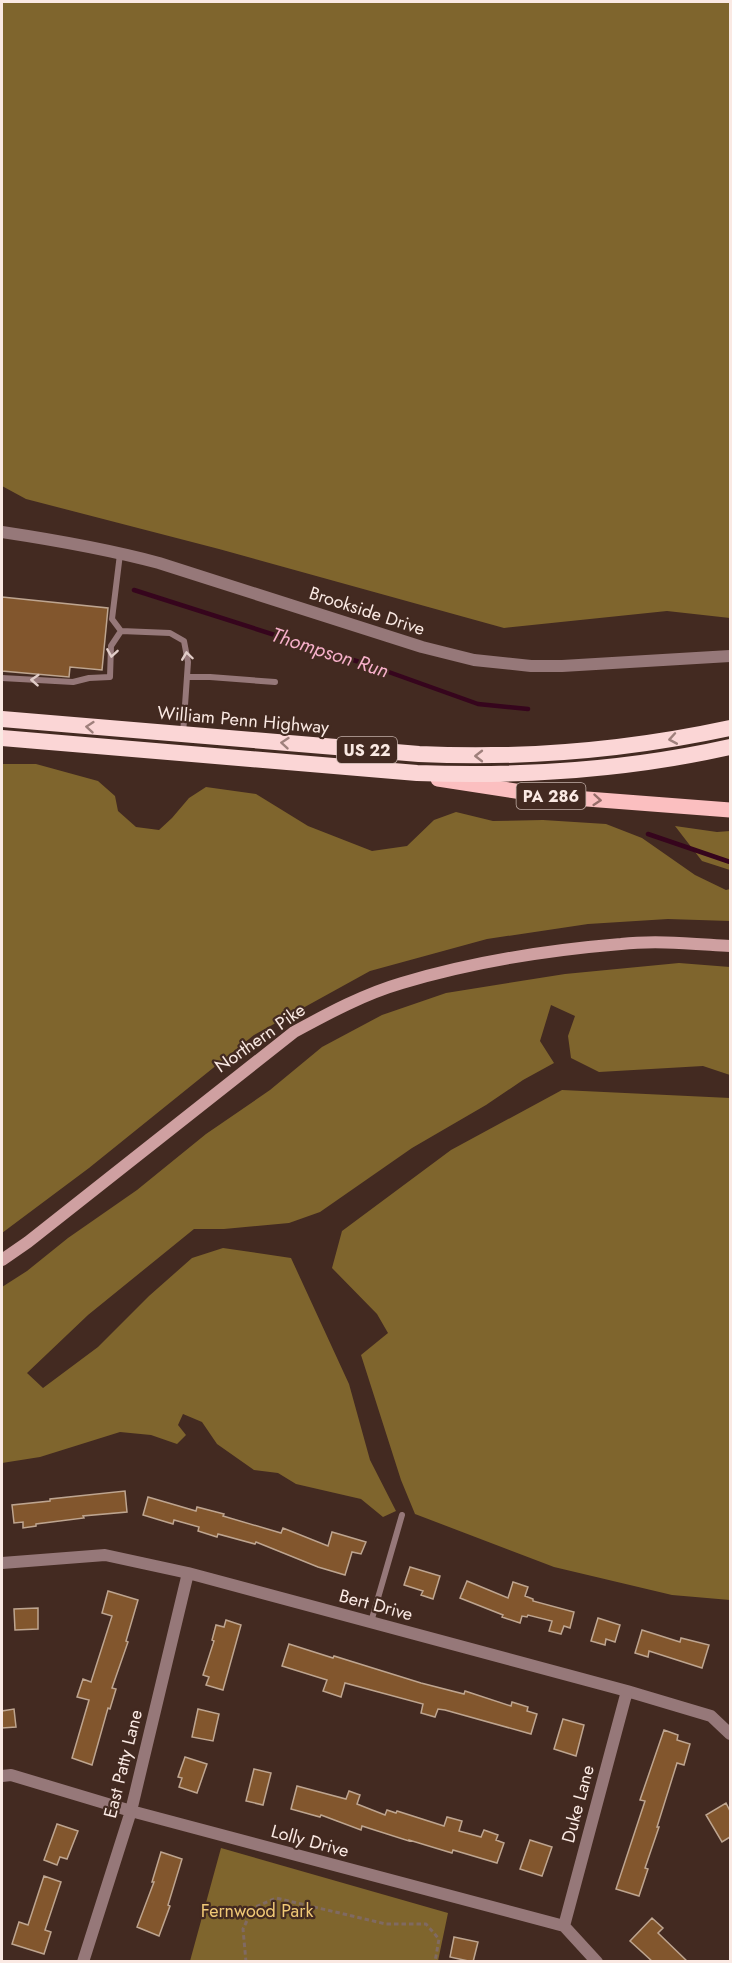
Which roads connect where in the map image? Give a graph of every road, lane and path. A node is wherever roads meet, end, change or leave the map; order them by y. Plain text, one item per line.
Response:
1 (2, 532) edge
2 (120, 553) junction
3 (121, 631) junction
4 (730, 656) edge
5 (187, 677) junction
6 (2, 678) edge
7 (275, 682) dead end
8 (2, 719) edge
9 (730, 728) edge
10 (183, 735) junction
11 (2, 738) edge
12 (730, 747) edge
13 (372, 769) junction
14 (730, 810) edge
15 (730, 946) edge
16 (2, 1260) edge
17 (402, 1515) dead end
18 (2, 1563) edge
19 (188, 1573) junction
20 (371, 1622) junction
21 (627, 1691) junction
22 (730, 1734) edge
23 (2, 1776) edge
24 (131, 1811) junction
25 (564, 1926) junction
26 (83, 1962) edge
27 (246, 1962) edge
28 (435, 1962) edge
29 (597, 1962) edge

1 - 2 street, Brookside Drive
2 - 3 lane
2 - 4 street, Brookside Drive
5 -> 3 lane
3 -> 6 lane
5 - 7 lane
5 - 10 lane
10 -> 8 highway, William Penn Highway / US 22
9 -> 10 highway, William Penn Highway / US 22
11 - 13 highway, US 22
12 - 13 highway, US 22
13 -> 14 main road, PA 286
15 - 16 main road, Northern Pike
17 - 20 lane
18 - 19 street, Bert Drive
19 - 20 street, Bert Drive
19 - 24 street, East Patty Lane
20 - 21 street, Bert Drive
21 - 22 street, Bert Drive
21 - 25 street, Duke Lane
23 - 24 street, Lolly Drive
24 - 25 street, Lolly Drive
24 - 26 street, East Patty Lane
25 - 29 street
27 - 28 path

